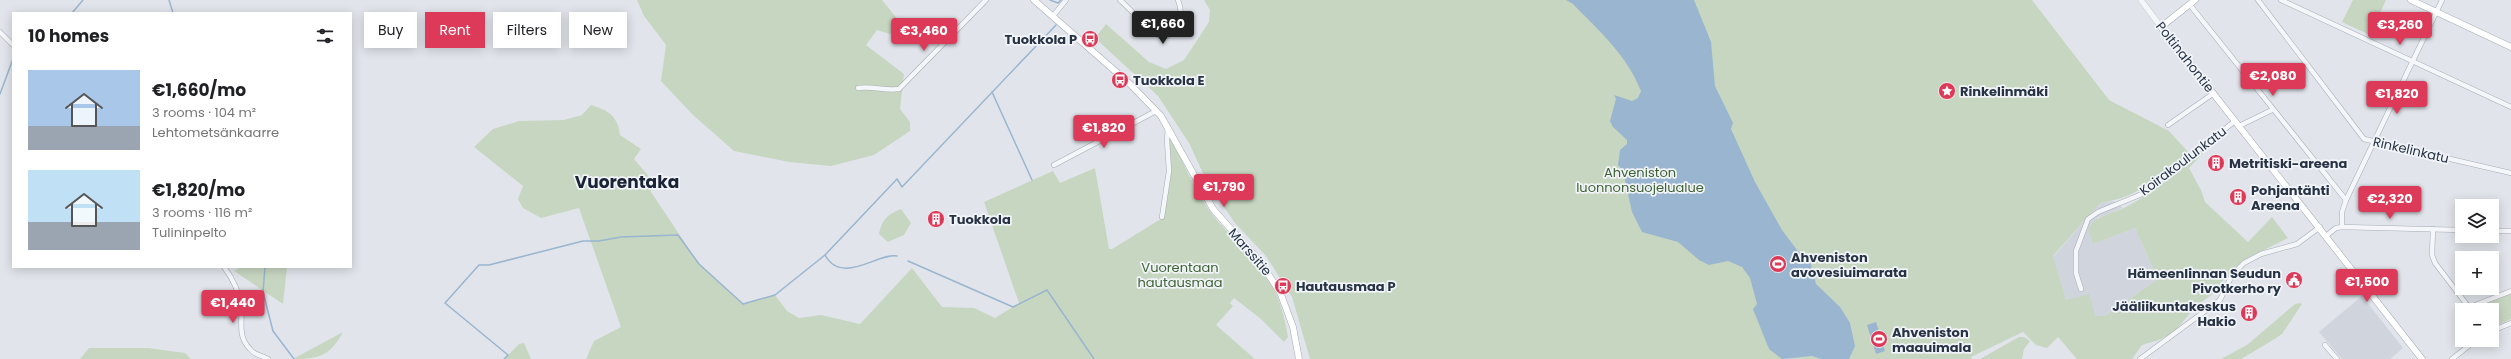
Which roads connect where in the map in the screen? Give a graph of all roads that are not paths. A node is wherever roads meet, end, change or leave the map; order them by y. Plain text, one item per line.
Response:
1 (986, 0) edge
2 (1034, 0) edge
3 (1066, 0) edge
4 (1120, 0) edge
5 (1178, 0) edge
6 (2141, 0) edge
7 (2195, 0) edge
8 (2266, 0) edge
9 (2282, 0) edge
10 (2411, 0) edge
11 (2442, 0) edge
12 (2259, 2) edge
13 (2190, 5) junction
14 (2437, 12) junction
15 (1052, 16) junction
16 (2161, 27) junction
17 (0, 32) edge
18 (12, 45) edge
19 (2511, 47) edge
20 (2414, 61) junction
21 (858, 88) dead end
22 (2214, 93) junction
23 (2511, 107) edge
24 (2272, 110) junction
25 (1156, 111) junction
26 (2237, 124) junction
27 (2168, 125) dead end
28 (1168, 127) junction
29 (2374, 143) junction
30 (1054, 166) dead end
31 (2511, 173) edge
32 (2346, 200) junction
33 (1162, 217) dead end
34 (2320, 227) junction
35 (2342, 227) junction
36 (2433, 229) junction
37 (2455, 230) edge
38 (2499, 231) edge
39 (2511, 231) edge
40 (2326, 236) junction
41 (225, 268) edge
42 (2081, 289) dead end
43 (2511, 291) edge
44 (2465, 303) edge
45 (2484, 303) edge
46 (2511, 323) edge
47 (2499, 328) edge
48 (2325, 345) dead end
49 (2467, 347) edge
50 (268, 359) edge
51 (1299, 359) edge
52 (2140, 359) edge
53 (2337, 359) edge
54 (2422, 359) edge
55 (2452, 359) edge

1 - 21 street
2 - 15 main road, Marssitie
3 - 15 street
4 - 5 street
6 - 16 street, Poltinahontie
7 - 13 main road
8 - 12 street
9 - 20 street
10 - 14 main road
11 - 14 street
12 - 29 street, Rinkelinkatu
13 - 16 main road
13 - 24 street
14 - 19 main road
14 - 20 street
15 - 25 main road, Marssitie
16 - 22 main road, Poltinahontie
17 - 18 street
20 - 23 street
20 - 29 street
22 - 26 main road, Poltinahontie
22 - 27 street
24 - 26 street, Koirakoulunkatu
24 - 32 street
25 - 28 main road, Marssitie
25 - 30 street
26 - 34 main road, Poltinahontie
26 - 42 street, Koirakoulunkatu
28 - 33 street
28 - 51 main road, Marssitie
29 - 31 street, Rinkelinkatu
29 - 32 street
32 - 35 street
34 - 40 main road, Poltinahontie
34 - 52 street
35 - 36 street
35 - 40 street
36 - 37 street
36 - 44 street
38 - 39 street
40 - 54 main road, Poltinahontie
41 - 50 street
43 - 45 street
46 - 47 street
48 - 53 street
49 - 55 street

